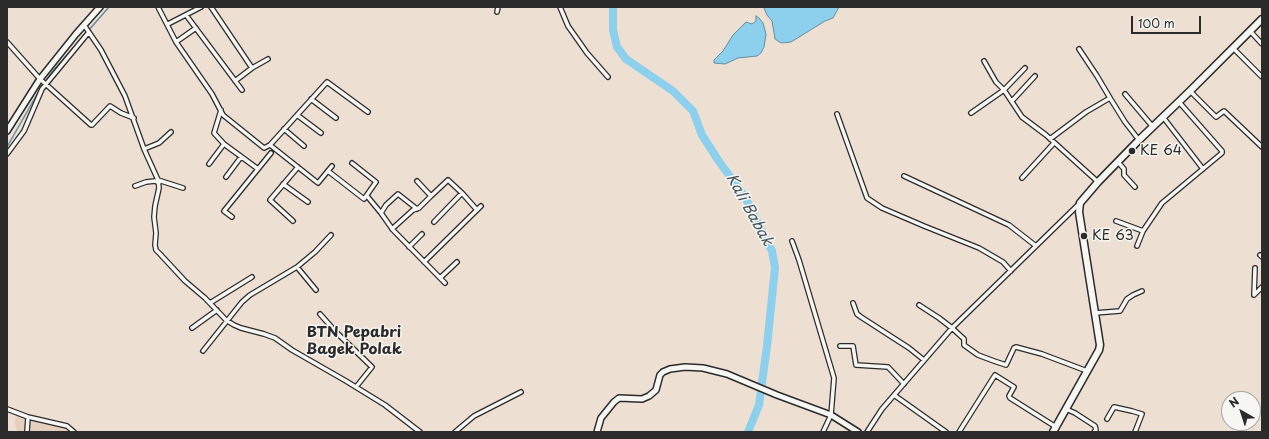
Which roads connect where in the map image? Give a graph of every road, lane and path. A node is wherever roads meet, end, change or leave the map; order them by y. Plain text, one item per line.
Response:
1 (158, 7) edge
2 (202, 7) edge
3 (211, 7) edge
4 (498, 7) edge
5 (560, 7) edge
6 (99, 8) edge
7 (497, 12) dead end
8 (186, 15) junction
9 (1262, 19) edge
10 (168, 24) junction
11 (85, 26) junction
12 (196, 28) junction
13 (1250, 31) junction
14 (89, 32) junction
15 (7, 42) edge
16 (176, 42) junction
17 (1262, 44) edge
18 (1233, 48) junction
19 (1079, 49) dead end
20 (268, 59) dead end
21 (984, 61) dead end
22 (252, 68) junction
23 (1025, 68) dead end
24 (1035, 76) dead end
25 (608, 77) dead end
26 (1262, 77) edge
27 (41, 80) junction
28 (235, 81) junction
29 (46, 84) junction
30 (242, 90) dead end
31 (1004, 90) junction
32 (1190, 92) junction
33 (1126, 94) dead end
34 (1110, 98) junction
35 (311, 99) junction
36 (1012, 101) junction
37 (1179, 102) junction
38 (221, 110) junction
39 (368, 112) dead end
40 (971, 113) dead end
41 (837, 114) dead end
42 (297, 115) junction
43 (1163, 117) junction
44 (134, 118) junction
45 (336, 118) dead end
46 (1153, 127) junction
47 (284, 129) junction
48 (7, 131) edge
49 (171, 132) dead end
50 (321, 133) dead end
51 (1050, 139) junction
52 (1139, 140) junction
53 (1054, 143) junction
54 (224, 144) junction
55 (270, 145) junction
56 (304, 146) dead end
57 (1262, 147) edge
58 (144, 149) junction
59 (271, 153) dead end
60 (7, 154) edge
61 (241, 157) junction
62 (1118, 162) junction
63 (209, 164) dead end
64 (352, 164) dead end
65 (332, 166) dead end
66 (298, 167) junction
67 (258, 169) junction
68 (1203, 169) junction
69 (328, 171) junction
70 (904, 176) dead end
71 (226, 177) dead end
72 (1022, 178) dead end
73 (159, 181) junction
74 (417, 181) dead end
75 (1098, 182) junction
76 (284, 184) junction
77 (135, 186) dead end
78 (1135, 187) dead end
79 (183, 188) dead end
80 (462, 194) junction
81 (367, 196) junction
82 (431, 196) junction
83 (308, 202) dead end
84 (1080, 203) junction
85 (481, 206) dead end
86 (417, 209) junction
87 (477, 210) junction
88 (381, 213) junction
89 (232, 218) dead end
90 (293, 220) dead end
91 (1116, 221) dead end
92 (434, 222) dead end
93 (392, 229) junction
94 (1143, 231) junction
95 (422, 234) dead end
96 (331, 235) dead end
97 (792, 241) dead end
98 (1036, 246) junction
99 (1137, 246) dead end
100 (409, 247) junction
101 (424, 262) junction
102 (457, 262) dead end
103 (297, 267) junction
104 (1254, 268) dead end
105 (1011, 271) junction
106 (252, 276) dead end
107 (440, 278) junction
108 (445, 283) dead end
109 (1262, 287) edge
110 (316, 290) dead end
111 (1142, 291) dead end
112 (210, 303) junction
113 (853, 303) dead end
114 (919, 305) dead end
115 (217, 310) junction
116 (1095, 313) junction
117 (320, 314) dead end
118 (226, 320) junction
119 (192, 328) dead end
120 (952, 328) junction
121 (840, 346) dead end
122 (202, 351) dead end
123 (924, 360) junction
124 (1087, 371) junction
125 (904, 384) junction
126 (356, 387) junction
127 (521, 392) dead end
128 (894, 395) junction
129 (1066, 408) junction
130 (7, 409) edge
131 (832, 416) junction
132 (28, 417) junction
133 (1107, 419) dead end
134 (1054, 429) edge
135 (27, 432) edge
136 (74, 432) edge
137 (420, 432) edge
138 (455, 432) edge
139 (597, 432) edge
140 (823, 432) edge
141 (858, 432) edge
142 (867, 432) edge
143 (946, 432) edge
144 (959, 432) edge
145 (1094, 432) edge
146 (1135, 432) edge

1 - 10 street
2 - 8 street
3 - 22 street
4 - 7 street
5 - 25 street
6 - 11 street
8 - 10 street
8 - 12 street
9 - 13 main road
10 - 16 street
11 - 14 street
11 - 27 street
12 - 16 street
12 - 28 street
13 - 17 street
13 - 18 main road
14 - 29 street
14 - 44 street
15 - 27 street
16 - 38 street
18 - 26 street
18 - 32 main road
19 - 34 street
20 - 22 street
21 - 31 street
22 - 28 street
23 - 31 street
24 - 36 street
27 - 29 street
27 - 48 street
28 - 30 street
29 - 44 street
29 - 60 street
31 - 36 street
31 - 40 street
32 - 37 main road
32 - 57 street
33 - 46 street
34 - 51 street
34 - 52 street
35 - 39 street
35 - 42 street
35 - 45 street
36 - 51 street
37 - 43 main road
37 - 68 street
38 - 54 street
38 - 55 street
41 - 105 street
42 - 47 street
42 - 50 street
43 - 46 main road
43 - 68 street
44 - 58 street
46 - 52 main road
47 - 55 street
47 - 56 street
49 - 58 street
51 - 53 street
52 - 62 main road
53 - 72 street
53 - 75 street
54 - 61 street
54 - 63 street
55 - 66 street
58 - 73 street
59 - 67 street
61 - 67 street
61 - 71 street
62 - 75 main road
62 - 78 street
64 - 81 street
65 - 69 street
66 - 69 street
66 - 76 street
67 - 89 street
68 - 94 street
69 - 81 street
70 - 98 street
73 - 77 street
73 - 79 street
73 - 112 street
74 - 82 street
75 - 84 main road
76 - 83 street
76 - 90 street
80 - 82 street
80 - 87 street
80 - 92 street
81 - 88 street
82 - 86 street
84 - 98 street
84 - 116 main road
85 - 87 street
86 - 88 street
86 - 93 street
87 - 101 street
88 - 93 street
91 - 94 street
93 - 100 street
94 - 99 street
95 - 100 street
96 - 103 street
97 - 131 street
98 - 105 street
100 - 101 street
101 - 107 street
102 - 107 street
103 - 110 street
103 - 118 street
104 - 109 street
105 - 120 street
106 - 112 street
107 - 108 street
111 - 116 street
112 - 115 street
113 - 123 street
114 - 120 street
115 - 118 street
115 - 119 street
116 - 124 main road
117 - 126 street
118 - 122 street
118 - 126 street
120 - 123 street
120 - 124 street
121 - 125 street
123 - 125 street
124 - 129 main road
125 - 128 street
126 - 137 street
127 - 138 street
128 - 142 street
128 - 143 street
129 - 134 main road
129 - 145 street
130 - 132 street
131 - 139 street
131 - 140 street
131 - 141 street
132 - 135 street
132 - 136 street
133 - 146 street
134 - 144 street

